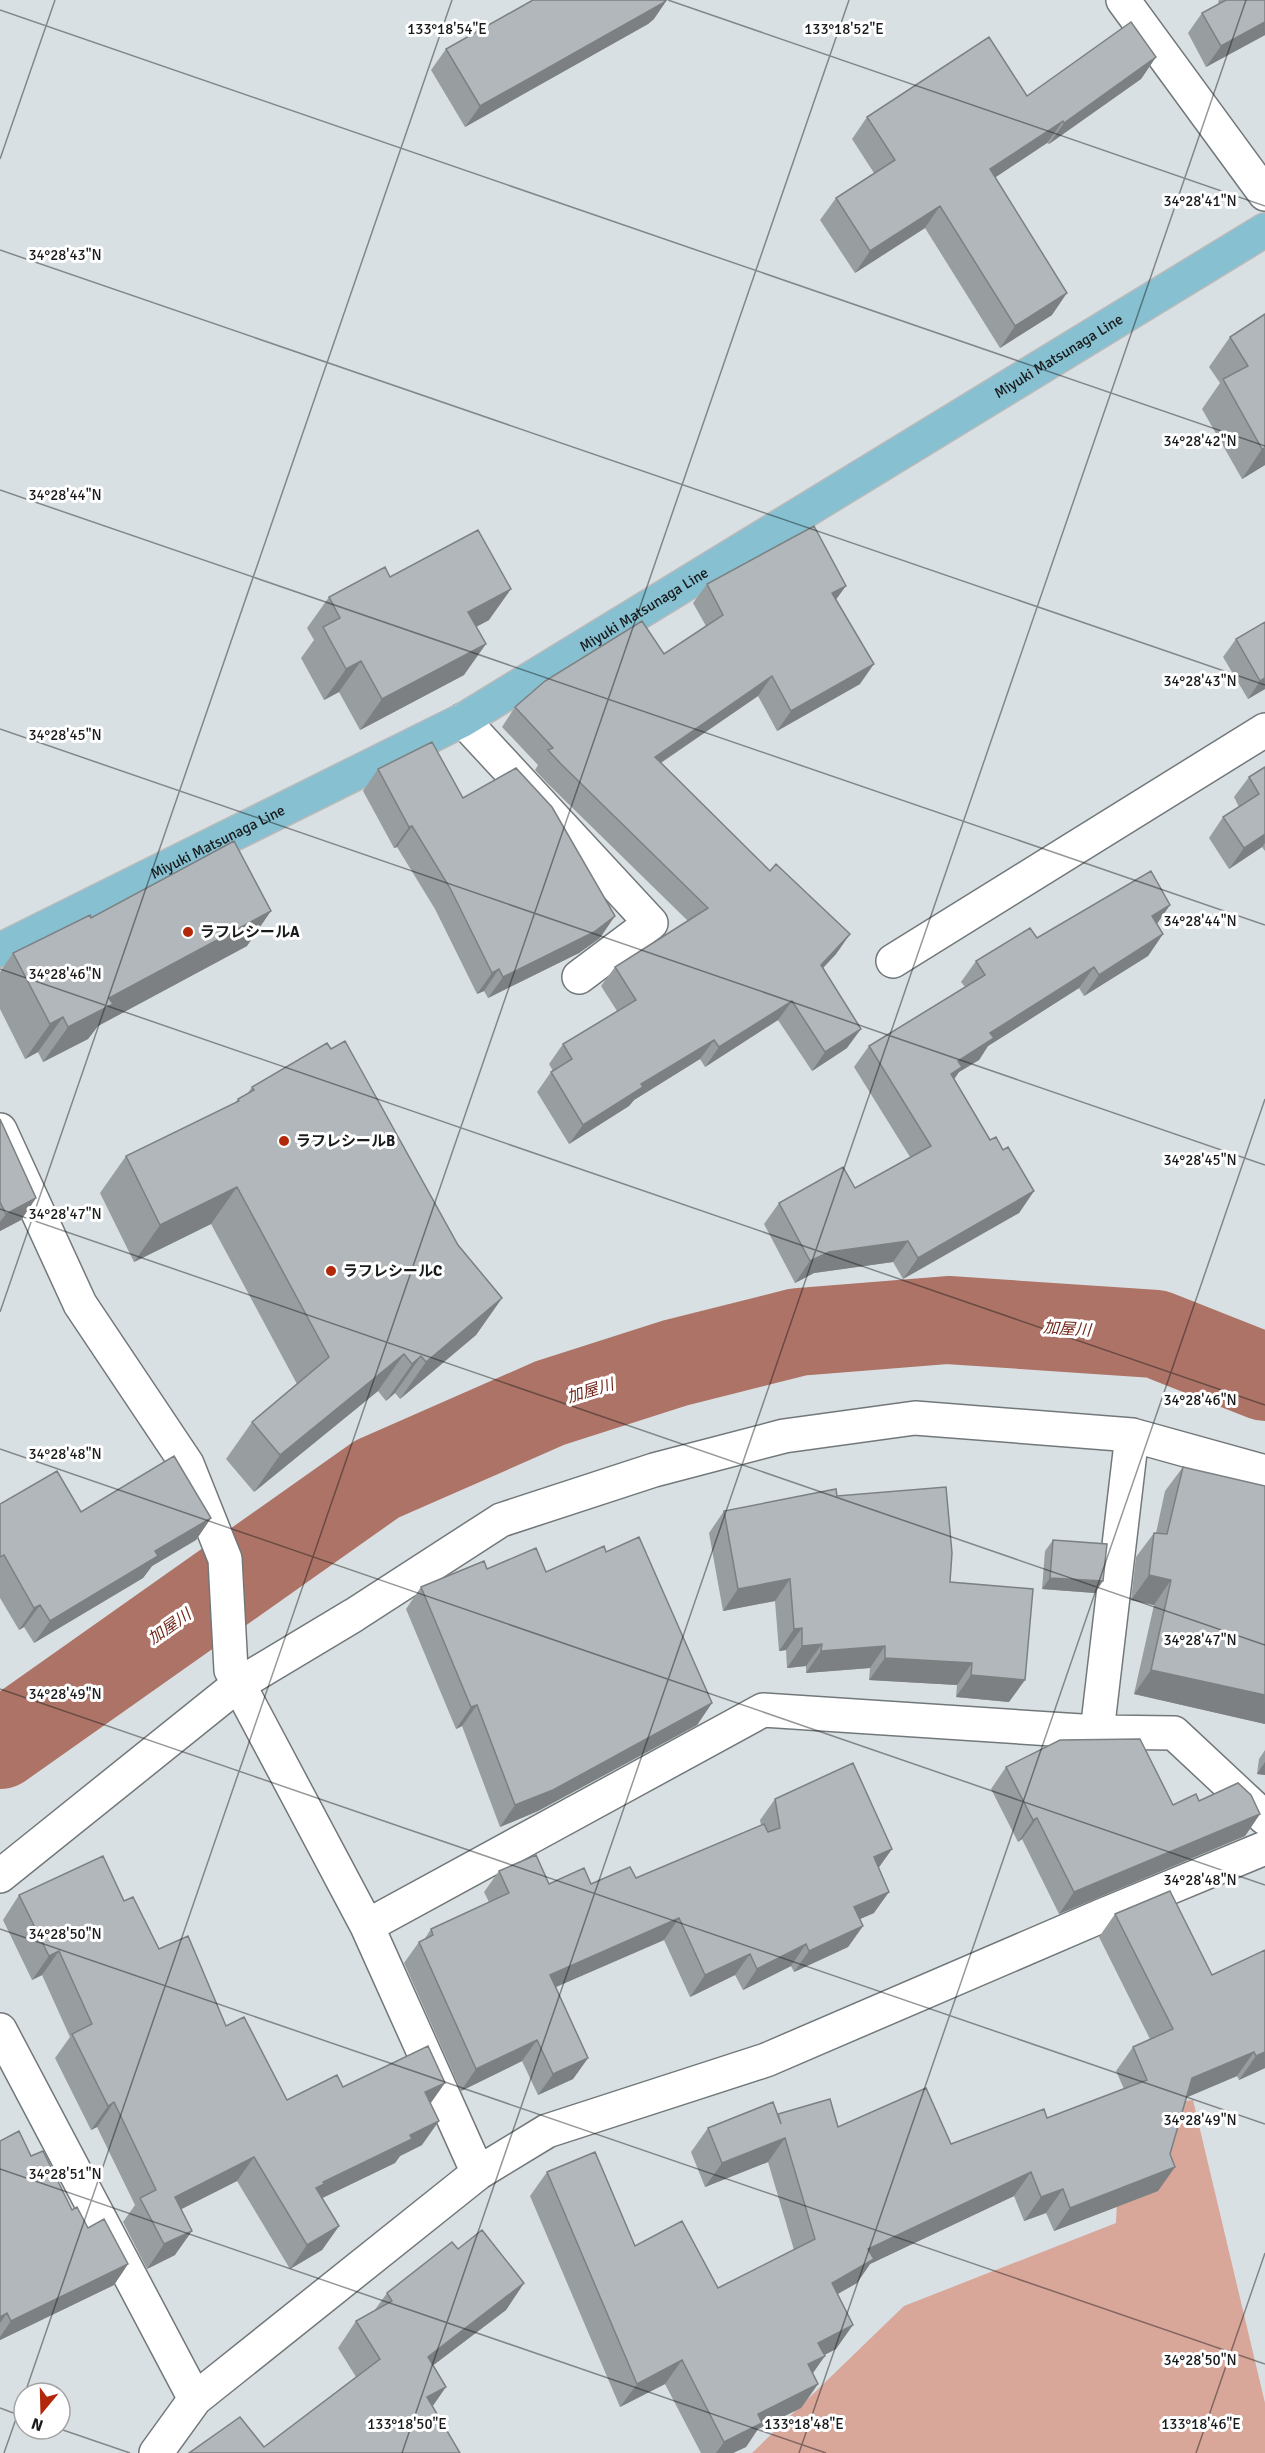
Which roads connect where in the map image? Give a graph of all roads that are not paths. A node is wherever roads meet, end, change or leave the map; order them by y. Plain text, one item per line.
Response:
1 (1123, 0) edge
2 (1265, 195) edge
3 (1265, 230) edge
4 (463, 720) junction
5 (1265, 730) edge
6 (0, 950) edge
7 (893, 960) dead end
8 (579, 977) dead end
9 (0, 1130) edge
10 (1132, 1435) junction
11 (1265, 1472) edge
12 (235, 1677) junction
13 (1097, 1732) junction
14 (1265, 1818) edge
15 (1265, 1848) edge
16 (0, 1876) edge
17 (367, 1926) junction
18 (0, 2030) edge
19 (478, 2173) junction
20 (195, 2399) junction
21 (156, 2453) edge

1 - 2 street
3 - 4 main road, Miyuki Matsunaga Line
4 - 6 main road, Miyuki Matsunaga Line
4 - 8 street
5 - 7 street
9 - 12 street
10 - 11 street
10 - 12 street
10 - 13 street
12 - 16 street
12 - 17 street
13 - 14 street
13 - 17 street
15 - 19 street
17 - 19 street
18 - 20 street
19 - 20 street
20 - 21 street

